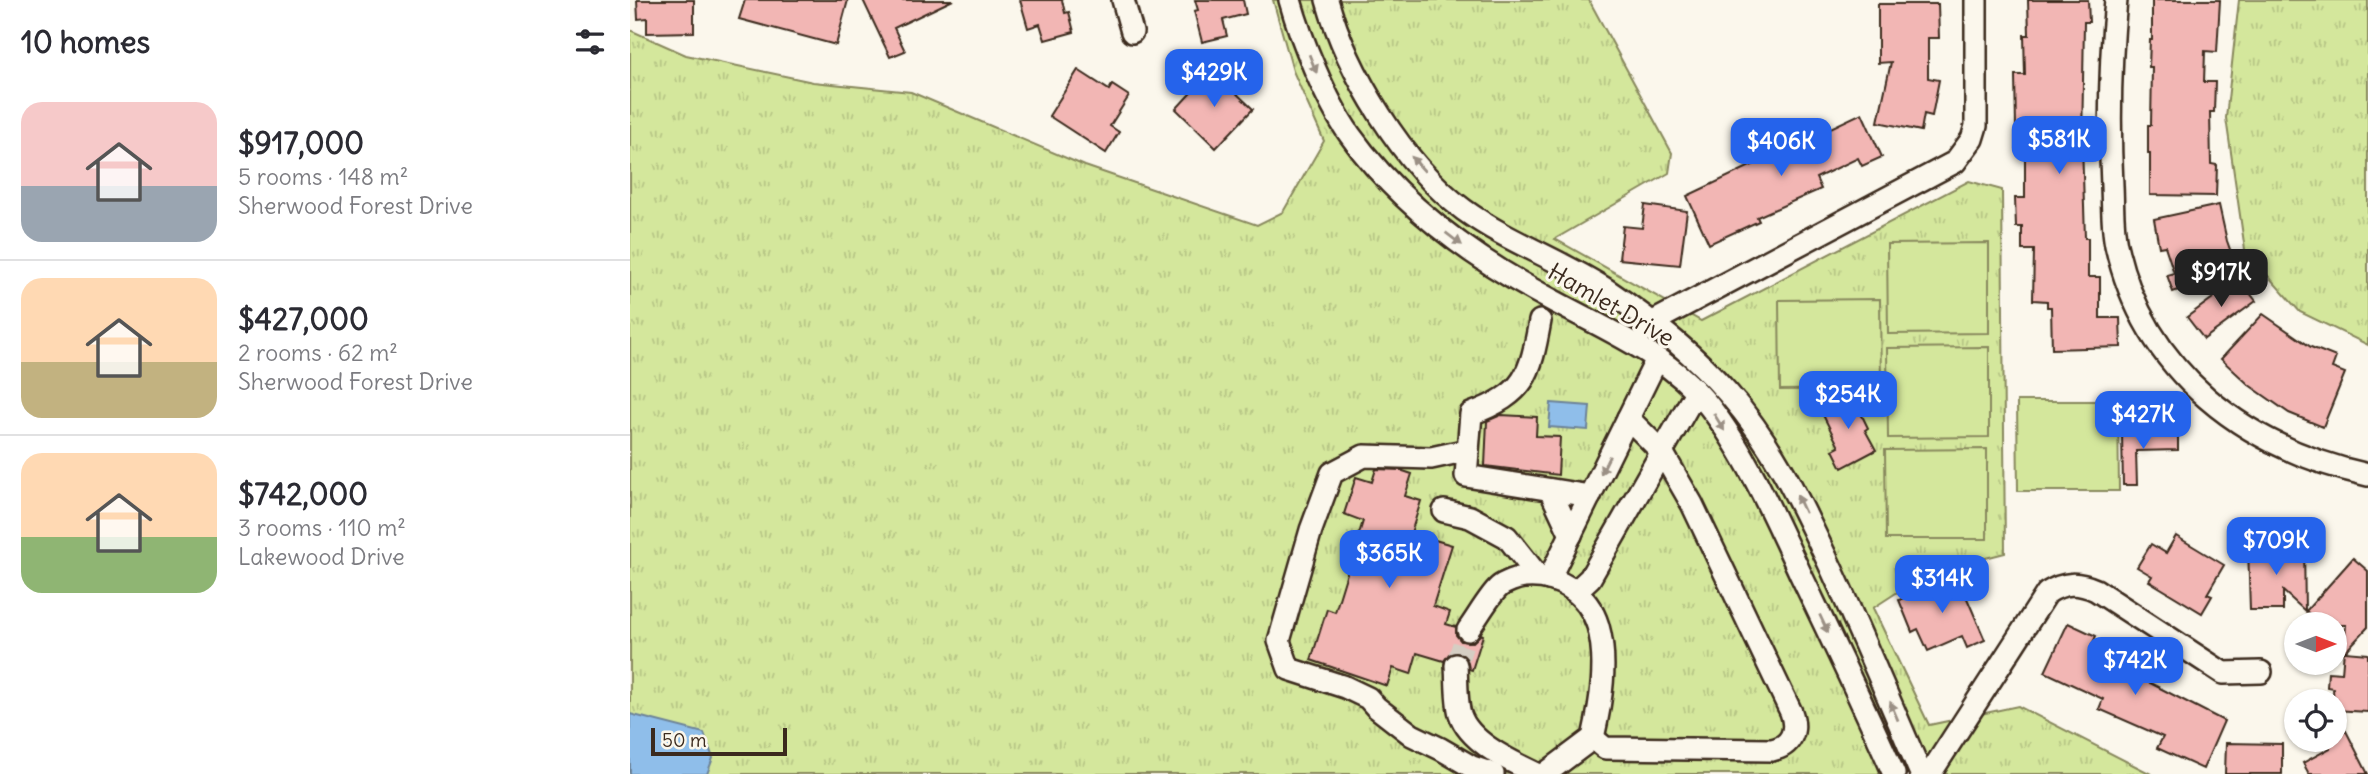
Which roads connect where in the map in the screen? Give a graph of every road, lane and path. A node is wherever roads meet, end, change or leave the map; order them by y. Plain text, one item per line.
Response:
1 (1123, 0) edge
2 (1290, 0) edge
3 (1327, 0) edge
4 (1976, 0) edge
5 (2116, 0) edge
6 (1132, 32) dead end
7 (1535, 291) junction
8 (1564, 307) junction
9 (1540, 321) junction
10 (1651, 323) junction
11 (1635, 344) junction
12 (1657, 359) junction
13 (1696, 392) junction
14 (1628, 418) junction
15 (1468, 450) junction
16 (1662, 452) junction
17 (2368, 475) edge
18 (1550, 489) junction
19 (1590, 496) junction
20 (1444, 511) dead end
21 (1571, 535) junction
22 (1544, 577) junction
23 (1576, 591) junction
24 (1468, 631) tunnel mouth
25 (1456, 665) tunnel mouth
26 (2261, 672) dead end
27 (1593, 738) junction
28 (1493, 774) edge
29 (1537, 774) edge
30 (1545, 774) edge
31 (1894, 774) edge
32 (1921, 774) edge
33 (1930, 774) edge

1 - 6 street
2 -> 7 street, Hamlet Drive
10 -> 3 street, Hamlet Drive
4 - 10 street
5 - 17 street
7 - 8 street, Hamlet Drive
7 - 9 street
8 - 9 street
8 - 11 street, Hamlet Drive
9 - 15 street
10 - 11 street
32 -> 10 street, Hamlet Drive
11 - 12 street, Hamlet Drive
12 - 13 street, Hamlet Drive
12 - 14 street
13 - 16 street
13 -> 31 street, Hamlet Drive
14 - 16 street
14 -> 19 street
15 - 18 street
15 - 28 street
16 - 23 street
16 - 27 street
18 - 19 street
18 - 21 street
19 - 21 street
20 - 22 street
21 - 22 street
22 - 23 street
22 - 24 street
23 - 27 street
25 - 29 street
26 - 33 street
27 - 30 street

